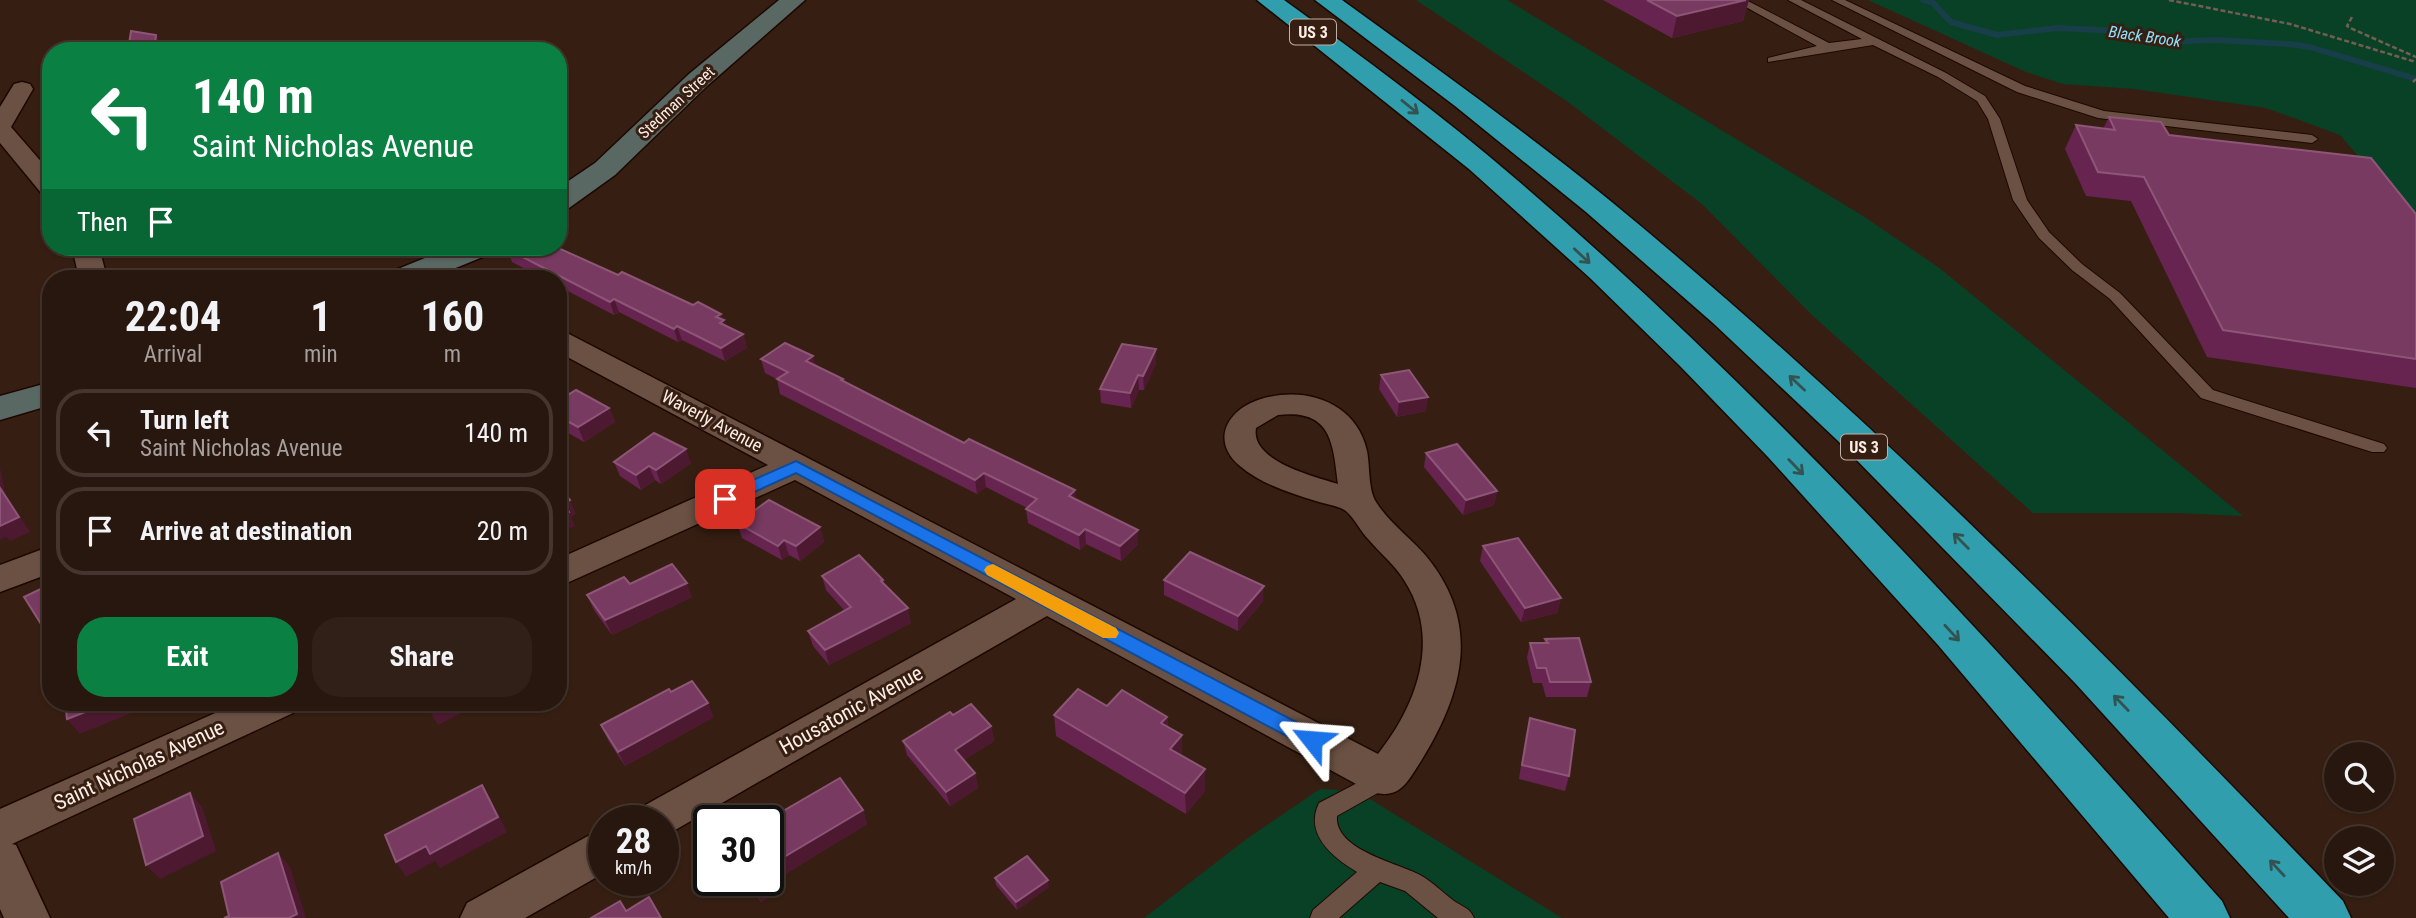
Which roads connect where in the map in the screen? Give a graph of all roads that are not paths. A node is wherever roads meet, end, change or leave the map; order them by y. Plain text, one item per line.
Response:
1 (793, 0) edge
2 (1269, 0) edge
3 (1327, 0) edge
4 (1738, 0) edge
5 (1838, 0) edge
6 (1800, 1) edge
7 (1876, 41) junction
8 (1827, 47) junction
9 (1772, 60) dead end
10 (22, 89) dead end
11 (0, 127) edge
12 (2312, 139) dead end
13 (42, 178) edge
14 (567, 196) edge
15 (461, 256) edge
16 (434, 270) edge
17 (567, 352) edge
18 (42, 396) edge
19 (0, 408) edge
20 (2378, 448) dead end
21 (796, 466) junction
22 (1357, 502) dead end
23 (42, 563) edge
24 (567, 570) edge
25 (0, 579) edge
26 (1047, 599) junction
27 (259, 711) edge
28 (1384, 778) junction
29 (679, 807) edge
30 (0, 829) edge
31 (0, 859) edge
32 (588, 859) edge
33 (1376, 870) junction
34 (1452, 917) edge
35 (27, 918) edge
36 (483, 918) edge
37 (1322, 918) edge
38 (2203, 918) edge
39 (2324, 918) edge

1 - 14 main road, Stedman Street
2 -> 38 highway, US 3
39 -> 3 highway, US 3
4 - 8 lane
5 - 12 lane
6 - 7 lane
7 - 8 lane
7 - 20 lane
8 - 9 lane
10 - 11 street
11 - 13 street
15 - 16 main road
17 - 21 street, Waverly Avenue
18 - 19 main road
21 - 24 street
21 - 26 street, Waverly Avenue
22 - 28 street
23 - 25 street
26 - 28 street, Waverly Avenue
26 - 29 street, Housatonic Avenue
27 - 30 street, Saint Nicholas Avenue
28 - 33 lane
31 - 35 street
32 - 36 street
33 - 34 lane
33 - 37 lane

